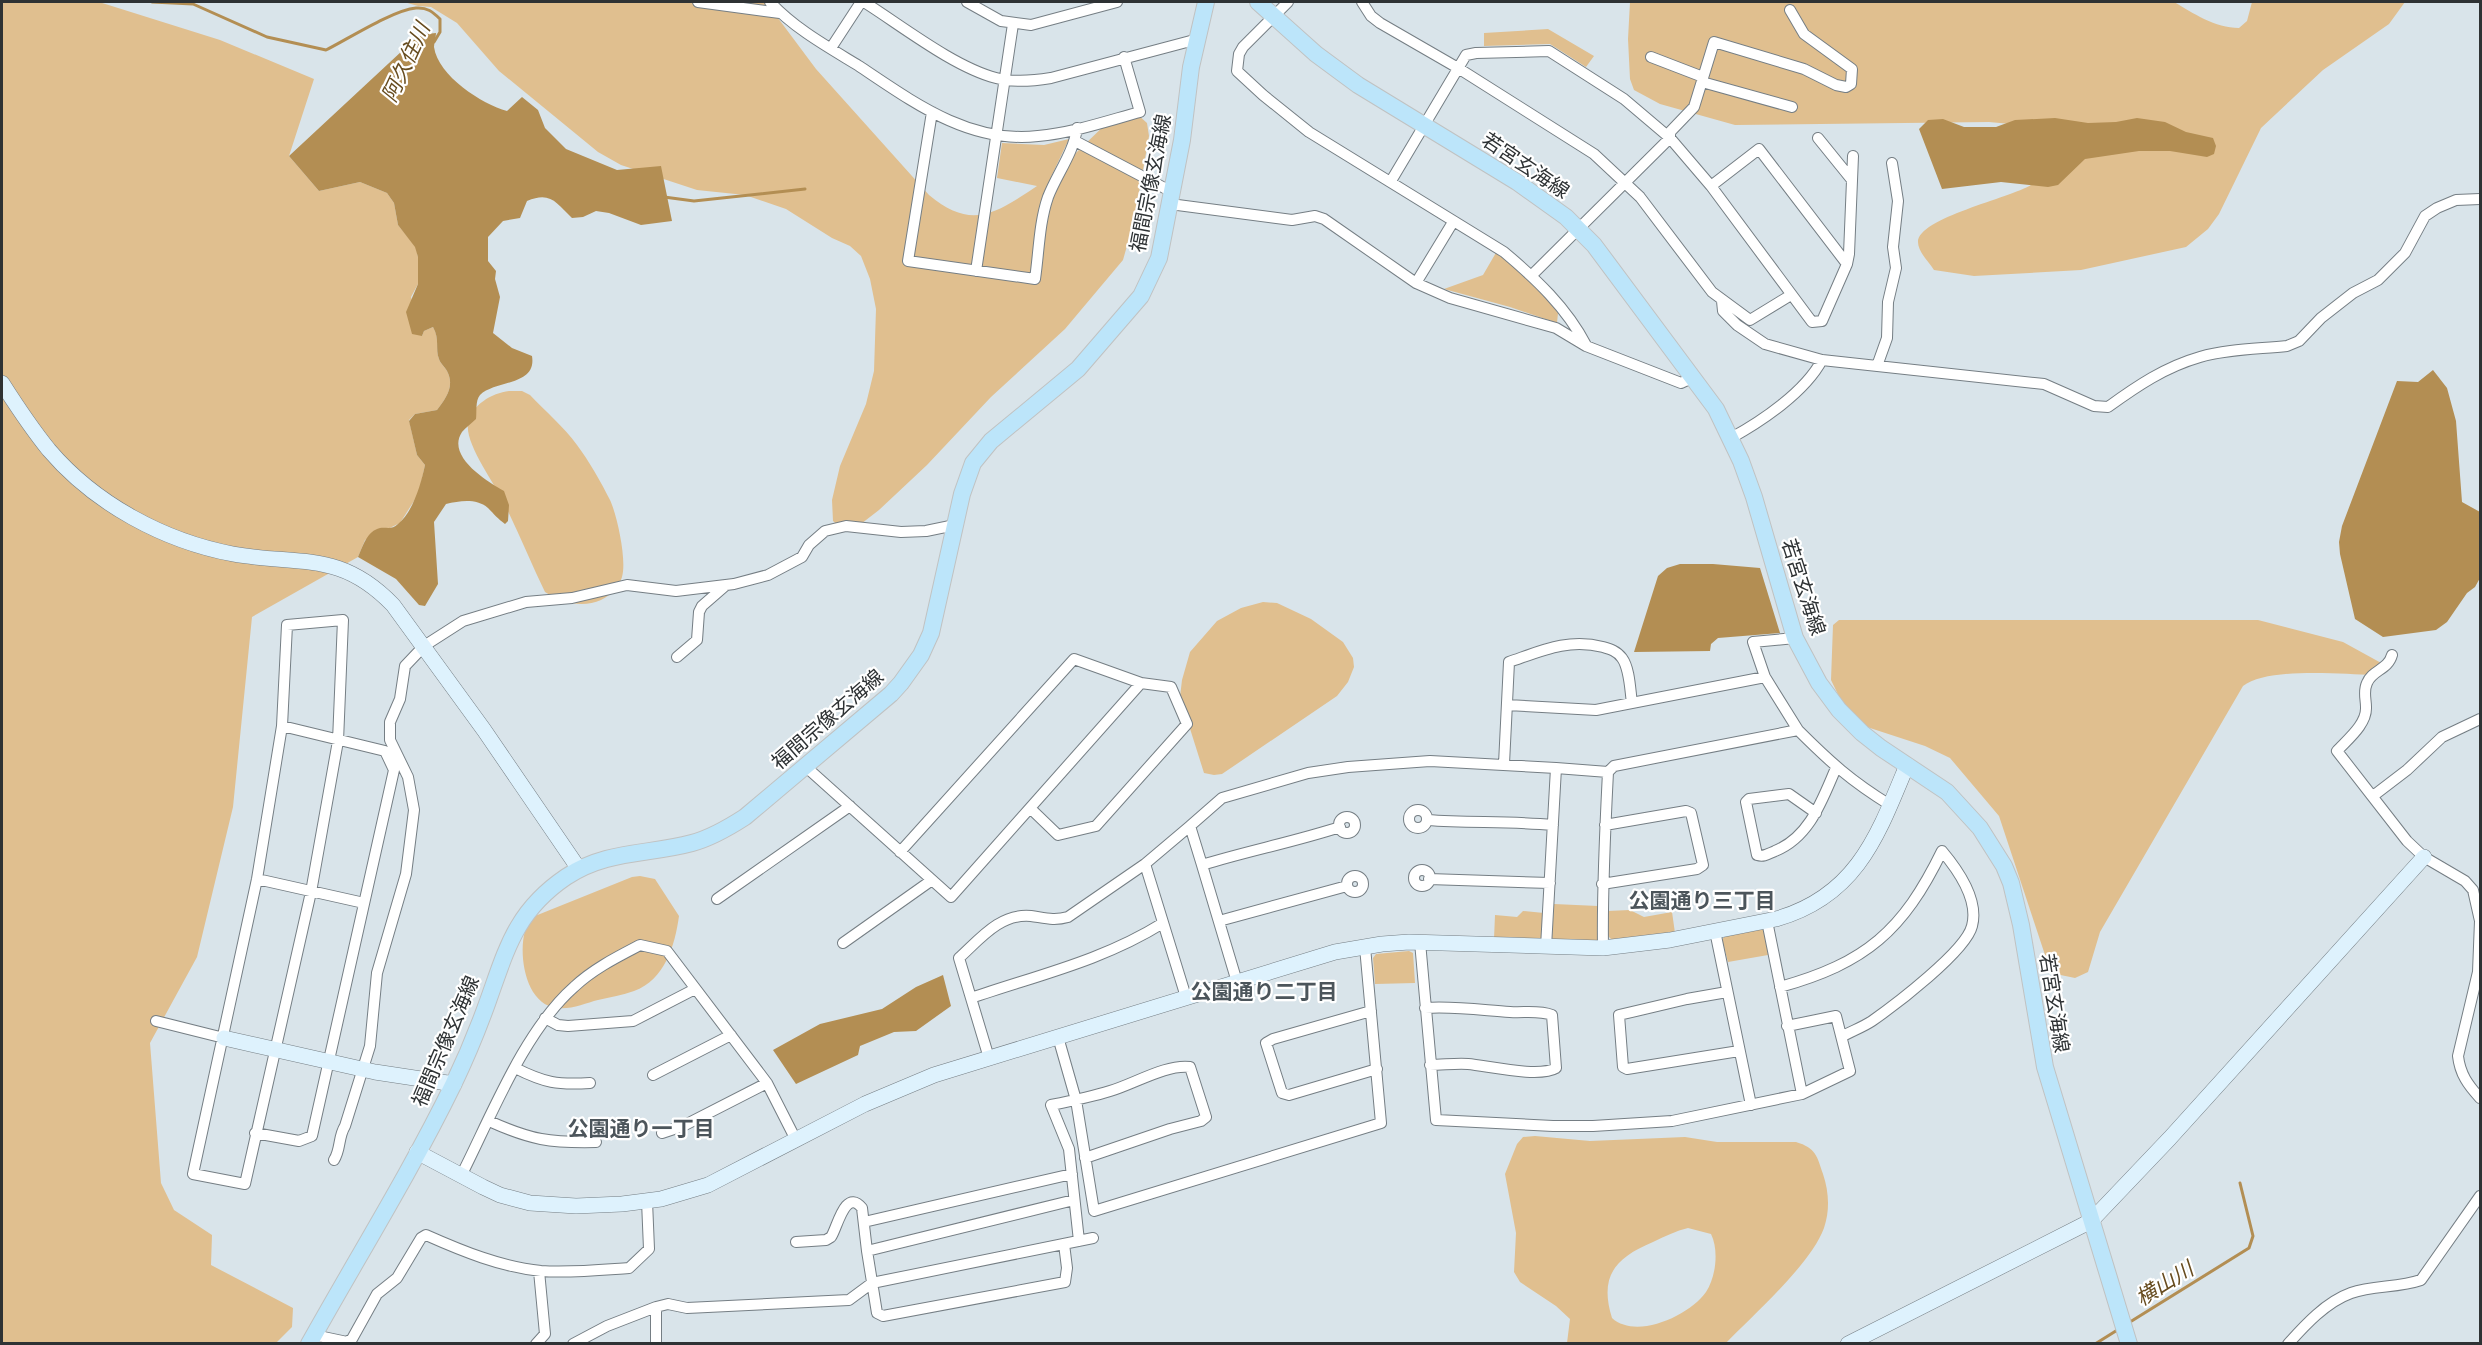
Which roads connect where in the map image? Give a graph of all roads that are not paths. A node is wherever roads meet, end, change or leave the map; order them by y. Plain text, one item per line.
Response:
1 (698, 2) edge
2 (770, 2) edge
3 (862, 2) edge
4 (967, 2) edge
5 (1117, 2) edge
6 (1206, 2) edge
7 (1258, 2) edge
8 (1288, 2) edge
9 (1362, 2) edge
10 (1790, 10) dead end
11 (780, 13) junction
12 (1273, 16) junction
13 (1013, 24) junction
14 (1198, 39) junction
15 (831, 48) junction
16 (1124, 57) junction
17 (1651, 57) dead end
18 (1458, 68) junction
19 (1703, 79) junction
20 (1004, 80) junction
21 (1792, 107) dead end
22 (932, 112) junction
23 (1425, 125) junction
24 (1077, 128) junction
25 (997, 134) junction
26 (1670, 138) junction
27 (1818, 138) dead end
28 (1075, 141) junction
29 (1853, 156) dead end
30 (1892, 163) dead end
31 (1852, 180) junction
32 (1625, 181) junction
33 (1390, 182) junction
34 (1711, 186) junction
35 (1171, 198) junction
36 (2481, 199) edge
37 (1454, 222) junction
38 (1578, 228) junction
39 (1847, 264) junction
40 (976, 271) junction
41 (1532, 275) junction
42 (1416, 283) junction
43 (1791, 295) junction
44 (1722, 301) junction
45 (1586, 345) junction
46 (1822, 360) junction
47 (1877, 366) junction
48 (1694, 377) junction
49 (2, 382) edge
50 (1731, 438) junction
51 (955, 525) junction
52 (725, 585) junction
53 (1795, 638) junction
54 (424, 646) junction
55 (2392, 655) dead end
56 (676, 657) dead end
57 (1765, 677) junction
58 (1141, 683) junction
59 (1632, 703) junction
60 (1507, 705) junction
61 (2481, 719) edge
62 (282, 726) junction
63 (1798, 730) junction
64 (338, 741) junction
65 (1504, 764) junction
66 (1907, 765) junction
67 (805, 766) junction
68 (1556, 768) junction
69 (1836, 768) junction
70 (1608, 772) junction
71 (2373, 796) junction
72 (1890, 805) junction
73 (850, 806) junction
74 (1030, 808) junction
75 (1816, 813) junction
76 (1427, 820) dead end
77 (1553, 825) junction
78 (1605, 825) junction
79 (1190, 826) junction
80 (1340, 827) dead end
81 (900, 852) junction
82 (2424, 857) junction
83 (575, 863) junction
84 (1145, 864) junction
85 (1202, 865) junction
86 (257, 879) junction
87 (1429, 879) dead end
88 (932, 880) junction
89 (1550, 883) junction
90 (1602, 884) junction
91 (1347, 886) dead end
92 (311, 892) junction
93 (717, 899) dead end
94 (364, 903) junction
95 (1219, 921) junction
96 (1767, 921) junction
97 (1162, 923) junction
98 (1715, 931) junction
99 (1420, 942) junction
100 (843, 943) dead end
101 (1365, 947) junction
102 (1546, 947) junction
103 (1603, 948) junction
104 (1237, 982) junction
105 (1780, 987) junction
106 (695, 989) junction
107 (1727, 992) junction
108 (1186, 997) junction
109 (971, 998) junction
110 (1425, 1008) junction
111 (1371, 1011) junction
112 (545, 1018) junction
113 (156, 1021) dead end
114 (1787, 1026) junction
115 (731, 1035) junction
116 (1058, 1036) junction
117 (1843, 1036) junction
118 (224, 1038) junction
119 (274, 1048) junction
120 (1740, 1051) junction
121 (989, 1058) junction
122 (329, 1060) junction
123 (1430, 1065) junction
124 (515, 1068) junction
125 (364, 1069) junction
126 (1377, 1069) junction
127 (653, 1075) dead end
128 (590, 1083) dead end
129 (767, 1083) junction
130 (454, 1084) junction
131 (1802, 1094) junction
132 (2481, 1098) edge
133 (1076, 1100) junction
134 (1750, 1105) junction
135 (489, 1121) junction
136 (255, 1133) junction
137 (662, 1133) dead end
138 (796, 1140) junction
139 (596, 1142) dead end
140 (417, 1152) junction
141 (1085, 1158) junction
142 (334, 1160) dead end
143 (1072, 1174) junction
144 (461, 1176) junction
145 (2481, 1196) edge
146 (1074, 1200) junction
147 (647, 1201) junction
148 (2091, 1221) junction
149 (864, 1222) junction
150 (1093, 1238) dead end
151 (1079, 1241) junction
152 (796, 1242) dead end
153 (1064, 1244) junction
154 (867, 1251) junction
155 (539, 1271) junction
156 (872, 1283) junction
157 (656, 1307) junction
158 (312, 1339) edge
159 (536, 1344) edge
160 (573, 1344) edge
161 (656, 1344) edge
162 (1848, 1344) edge
163 (2129, 1344) edge
164 (2288, 1344) edge

1 - 11 street
2 - 11 street
3 - 15 street
3 - 20 street
4 - 13 street
5 - 13 street
6 - 14 main road, 福間宗像玄海線
7 - 12 main road, 若宮玄海線
8 - 12 street
9 - 18 street
10 - 19 street
11 - 15 street
12 - 23 main road, 若宮玄海線
12 - 33 street
13 - 20 street
14 - 16 street
14 - 35 main road, 福間宗像玄海線
15 - 22 street
16 - 20 street
16 - 24 street
17 - 19 street
18 - 23 street
18 - 26 street
18 - 32 street
19 - 21 street
19 - 26 street
20 - 25 street
22 - 25 street
22 - 40 street
23 - 33 street
23 - 38 main road, 若宮玄海線
24 - 25 street
24 - 28 street
25 - 40 street
26 - 32 street
26 - 34 street
27 - 31 street
28 - 35 street
28 - 40 street
29 - 31 street
30 - 47 street
31 - 39 street
32 - 38 street
32 - 44 street
33 - 37 street
34 - 39 street
34 - 43 street
35 - 42 street
35 - 51 main road, 福間宗像玄海線
36 - 47 street
37 - 41 street
37 - 42 street
38 - 41 street
38 - 48 main road, 若宮玄海線
39 - 43 street
41 - 45 street
42 - 45 street
43 - 44 street
44 - 46 street
45 - 48 street
46 - 47 street
46 - 50 street
48 - 50 main road, 若宮玄海線
49 - 54 street
50 - 53 main road, 若宮玄海線
51 - 52 street
51 - 67 main road, 福間宗像玄海線
52 - 54 street
52 - 56 street
53 - 57 street
53 - 66 main road, 若宮玄海線
54 - 83 street
54 - 125 street
55 - 71 street
57 - 59 street
57 - 63 street
58 - 74 street
58 - 74 street
58 - 81 street
59 - 60 street
59 - 60 street
60 - 65 street
61 - 71 street
62 - 64 street
62 - 64 street
62 - 86 street
63 - 69 street
63 - 70 street
64 - 92 street
64 - 94 street
65 - 68 street
65 - 79 street
66 - 72 street
66 - 148 main road, 若宮玄海線
67 - 73 street
67 - 83 main road, 福間宗像玄海線
68 - 70 street
68 - 77 street
69 - 72 street
69 - 75 street
70 - 78 street
71 - 82 street
72 - 96 street
73 - 81 street
73 - 93 street
74 - 88 street
75 - 75 street
76 - 77 street
77 - 89 street
78 - 90 street
78 - 90 street
79 - 84 street
79 - 85 street
80 - 85 street
81 - 88 street
82 - 132 street
82 - 148 street
83 - 130 main road, 福間宗像玄海線
84 - 97 street
84 - 109 street
85 - 95 street
86 - 92 street
86 - 118 street
87 - 89 street
88 - 100 street
89 - 102 street
90 - 103 street
91 - 95 street
92 - 94 street
92 - 119 street
94 - 122 street
95 - 104 street
96 - 98 street
96 - 105 street
97 - 108 street
97 - 109 street
98 - 103 street
98 - 107 street
99 - 101 street
99 - 102 street
99 - 110 street
101 - 104 street
101 - 111 street
102 - 103 street
104 - 108 street
105 - 114 street
105 - 117 street
106 - 112 street
106 - 112 street
106 - 115 street
107 - 120 street
107 - 120 street
108 - 116 street
109 - 121 street
110 - 123 street
110 - 123 street
111 - 126 street
111 - 126 street
112 - 124 street
113 - 118 street
114 - 117 street
114 - 131 street
115 - 127 street
115 - 129 street
116 - 121 street
116 - 133 street
117 - 131 street
118 - 119 street
118 - 136 street
119 - 122 street
119 - 136 street
120 - 134 street
121 - 138 street
122 - 125 street
122 - 136 street
123 - 134 street
124 - 128 street
124 - 135 street
125 - 130 street
125 - 142 street
126 - 141 street
129 - 137 street
129 - 138 street
130 - 140 main road, 福間宗像玄海線
131 - 134 street
133 - 141 street
133 - 141 street
133 - 143 street
135 - 139 street
135 - 144 street
138 - 147 street
140 - 144 street
140 - 158 main road, 福間宗像玄海線
143 - 146 street
143 - 149 street
144 - 147 street
145 - 164 street
146 - 151 street
146 - 154 street
147 - 155 street
148 - 162 street
148 - 163 main road, 若宮玄海線
149 - 152 street
149 - 154 street
150 - 151 street
151 - 153 street
153 - 156 street
153 - 156 street
154 - 156 street
155 - 158 street
155 - 159 street
156 - 157 street
157 - 160 street
157 - 161 street

